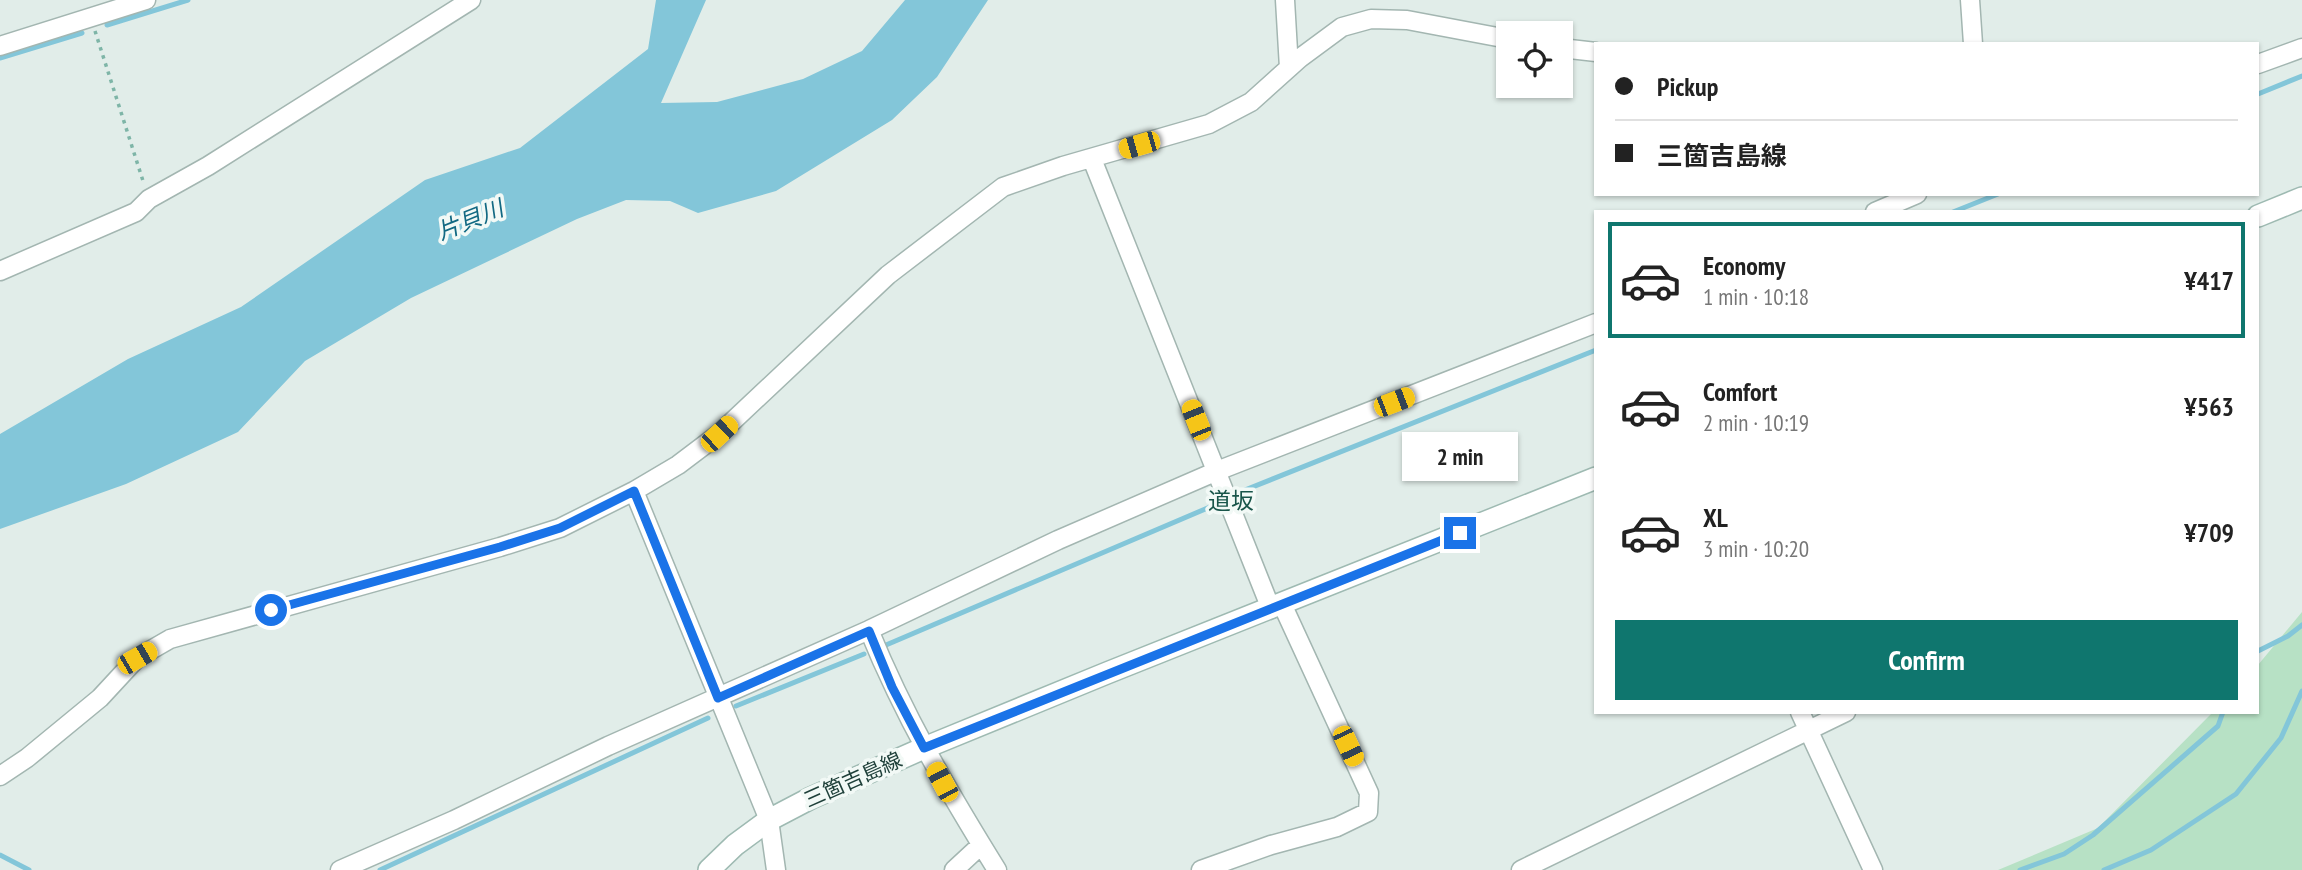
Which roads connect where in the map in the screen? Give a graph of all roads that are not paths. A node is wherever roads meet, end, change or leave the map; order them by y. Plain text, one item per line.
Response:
1 (146, 0) edge
2 (471, 0) edge
3 (1285, 0) edge
4 (1970, 0) edge
5 (1496, 37) edge
6 (1973, 42) edge
7 (0, 46) edge
8 (2302, 48) edge
9 (1573, 49) edge
10 (1594, 52) edge
11 (2259, 64) edge
12 (1289, 68) junction
13 (1092, 159) junction
14 (1912, 196) edge
15 (2302, 198) edge
16 (1880, 210) edge
17 (2259, 216) edge
18 (0, 271) edge
19 (1594, 324) edge
20 (1220, 479) junction
21 (1594, 479) edge
22 (634, 491) junction
23 (1276, 606) junction
24 (869, 631) junction
25 (718, 698) junction
26 (1801, 714) edge
27 (1842, 714) edge
28 (1808, 730) junction
29 (924, 748) junction
30 (0, 776) edge
31 (769, 820) junction
32 (981, 845) junction
33 (1205, 869) edge
34 (340, 870) edge
35 (709, 870) edge
36 (776, 870) edge
37 (954, 870) edge
38 (997, 870) edge
39 (1521, 870) edge
40 (1873, 870) edge

1 - 7 street
2 - 18 street
3 - 12 street
4 - 6 street
5 - 12 street
8 - 11 street
9 - 10 street
12 - 13 street
13 - 20 street
13 - 22 street
14 - 16 street
15 - 17 main road
19 - 20 street
20 - 23 street
20 - 24 street
21 - 23 main road, 三箇吉島線
22 - 25 street
22 - 30 street
23 - 29 main road, 三箇吉島線
23 - 33 street
24 - 25 street
24 - 29 street
25 - 31 street
25 - 34 street
26 - 28 street
27 - 28 street
28 - 39 street
28 - 40 street
29 - 31 main road, 三箇吉島線
29 - 32 street
31 - 35 main road, 三箇吉島線
31 - 36 street
32 - 37 street
32 - 38 street

